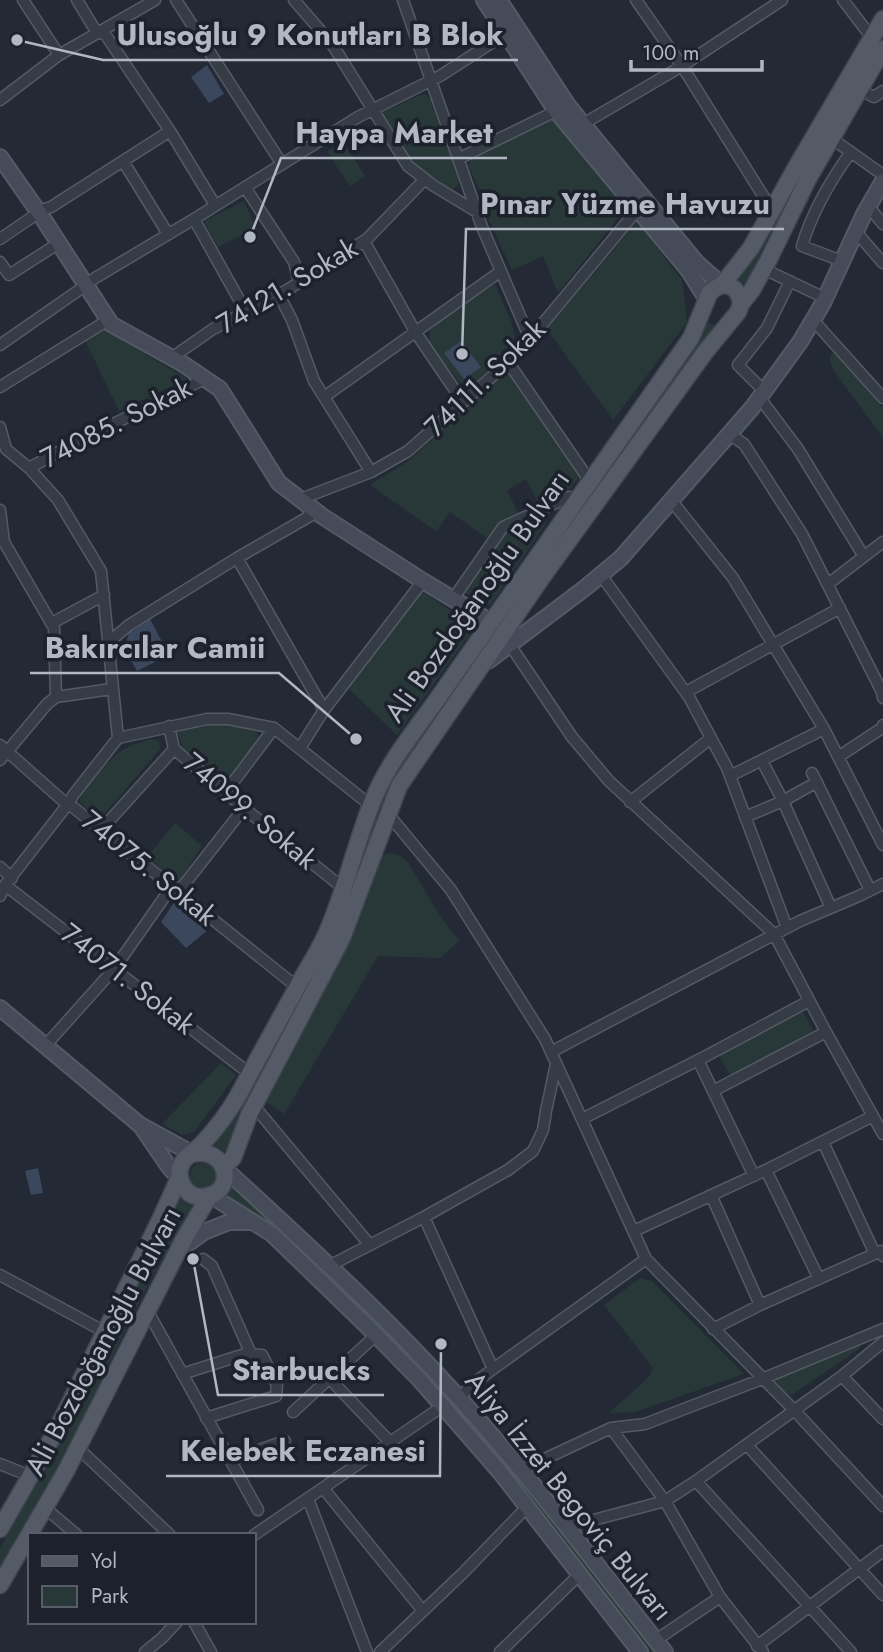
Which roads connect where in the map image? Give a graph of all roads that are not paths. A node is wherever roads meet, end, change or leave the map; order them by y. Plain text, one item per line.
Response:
1 (23, 0) edge
2 (77, 0) edge
3 (155, 0) edge
4 (176, 0) edge
5 (294, 0) edge
6 (403, 0) edge
7 (484, 0) edge
8 (499, 0) edge
9 (636, 0) edge
10 (782, 0) edge
11 (843, 0) edge
12 (883, 19) edge
13 (511, 30) junction
14 (97, 33) junction
15 (877, 43) edge
16 (59, 55) junction
17 (682, 66) junction
18 (431, 80) junction
19 (883, 91) edge
20 (866, 93) dead end
21 (0, 100) edge
22 (373, 108) junction
23 (556, 111) junction
24 (583, 124) junction
25 (170, 131) junction
26 (831, 138) junction
27 (851, 152) junction
28 (0, 158) edge
29 (458, 159) junction
30 (123, 161) junction
31 (282, 164) junction
32 (883, 175) edge
33 (425, 179) junction
34 (883, 181) edge
35 (245, 187) junction
36 (215, 205) junction
37 (868, 206) junction
38 (638, 209) junction
39 (772, 210) junction
40 (39, 212) junction
41 (477, 212) junction
42 (194, 219) junction
43 (883, 224) edge
44 (856, 232) junction
45 (167, 234) junction
46 (0, 239) edge
47 (364, 241) junction
48 (59, 243) junction
49 (842, 261) junction
50 (0, 262) edge
51 (883, 263) edge
52 (764, 269) junction
53 (501, 271) junction
54 (790, 281) junction
55 (299, 283) junction
56 (86, 285) junction
57 (722, 285) junction
58 (279, 295) junction
59 (825, 298) junction
60 (708, 300) junction
61 (738, 310) junction
62 (246, 312) junction
63 (108, 320) junction
64 (813, 320) junction
65 (416, 333) junction
66 (530, 339) junction
67 (0, 345) edge
68 (174, 359) junction
69 (508, 362) junction
70 (202, 377) junction
71 (0, 387) edge
72 (761, 394) junction
73 (324, 397) junction
74 (883, 398) edge
75 (463, 402) junction
76 (0, 427) edge
77 (729, 434) junction
78 (3, 450) edge
79 (29, 468) junction
80 (371, 472) junction
81 (588, 484) junction
82 (671, 500) junction
83 (576, 501) junction
84 (308, 506) junction
85 (0, 510) edge
86 (883, 542) edge
87 (3, 547) edge
88 (863, 555) junction
89 (237, 558) junction
90 (601, 575) junction
91 (423, 581) junction
92 (828, 584) junction
93 (104, 595) junction
94 (453, 599) junction
95 (840, 608) junction
96 (491, 622) junction
97 (52, 623) junction
98 (109, 642) junction
99 (510, 645) junction
100 (773, 646) junction
101 (481, 666) junction
102 (112, 689) junction
103 (686, 692) junction
104 (56, 697) junction
105 (883, 698) edge
106 (324, 710) junction
107 (883, 725) edge
108 (169, 726) junction
109 (274, 728) junction
110 (824, 729) junction
111 (118, 738) junction
112 (711, 738) junction
113 (4, 748) edge
114 (300, 748) junction
115 (174, 749) junction
116 (838, 757) junction
117 (0, 760) edge
118 (762, 761) junction
119 (730, 776) junction
120 (225, 793) junction
121 (783, 801) junction
122 (630, 802) junction
123 (68, 804) junction
124 (244, 808) junction
125 (370, 808) junction
126 (388, 814) junction
127 (745, 817) junction
128 (101, 830) junction
129 (883, 845) edge
130 (0, 867) edge
131 (8, 882) junction
132 (883, 885) edge
133 (343, 888) junction
134 (175, 889) junction
135 (870, 890) junction
136 (0, 896) edge
137 (831, 908) junction
138 (787, 928) junction
139 (774, 934) junction
140 (114, 968) junction
141 (295, 992) junction
142 (809, 1001) junction
143 (1, 1010) edge
144 (826, 1032) junction
145 (46, 1045) junction
146 (551, 1052) junction
147 (698, 1060) junction
148 (556, 1064) junction
149 (250, 1074) junction
150 (713, 1091) junction
151 (254, 1106) junction
152 (873, 1116) junction
153 (582, 1119) junction
154 (140, 1125) junction
155 (883, 1134) edge
156 (822, 1142) junction
157 (193, 1154) junction
158 (223, 1167) junction
159 (766, 1170) junction
160 (754, 1176) junction
161 (179, 1178) junction
162 (210, 1195) junction
163 (711, 1195) junction
164 (424, 1217) junction
165 (252, 1222) junction
166 (634, 1231) junction
167 (370, 1245) junction
168 (179, 1250) junction
169 (879, 1255) edge
170 (203, 1259) dead end
171 (646, 1259) junction
172 (329, 1266) junction
173 (0, 1275) edge
174 (819, 1279) junction
175 (760, 1305) junction
176 (147, 1310) junction
177 (713, 1329) junction
178 (883, 1329) edge
179 (104, 1332) junction
180 (376, 1335) junction
181 (883, 1342) edge
182 (251, 1354) junction
183 (493, 1369) junction
184 (182, 1374) junction
185 (842, 1376) junction
186 (329, 1378) junction
187 (762, 1379) junction
188 (460, 1398) junction
189 (443, 1406) junction
190 (794, 1410) junction
191 (293, 1412) dead end
192 (206, 1418) junction
193 (883, 1419) edge
194 (611, 1428) junction
195 (285, 1441) dead end
196 (390, 1442) junction
197 (747, 1445) junction
198 (78, 1448) junction
199 (230, 1460) junction
200 (0, 1464) edge
201 (521, 1470) junction
202 (30, 1476) junction
203 (696, 1482) junction
204 (323, 1488) junction
205 (307, 1499) junction
206 (665, 1501) junction
207 (883, 1506) edge
208 (527, 1507) junction
209 (44, 1508) junction
210 (258, 1510) dead end
211 (567, 1527) junction
212 (0, 1529) edge
213 (30, 1533) edge
214 (75, 1533) edge
215 (168, 1533) edge
216 (256, 1534) edge
217 (28, 1536) edge
218 (883, 1551) edge
219 (859, 1569) junction
220 (580, 1574) junction
221 (0, 1584) edge
222 (883, 1595) edge
223 (720, 1597) junction
224 (809, 1607) junction
225 (423, 1611) junction
226 (175, 1624) edge
227 (195, 1624) edge
228 (660, 1646) edge
229 (760, 1649) edge
230 (145, 1652) edge
231 (211, 1652) edge
232 (367, 1652) edge
233 (380, 1652) edge
234 (500, 1652) edge
235 (640, 1652) edge
236 (851, 1652) edge

1 - 16 street
2 - 14 street
3 - 14 street
4 - 31 street
5 - 22 street
6 - 18 street
7 - 13 main road
8 - 13 main road
9 - 17 street
10 - 17 street
11 - 15 street
12 - 15 main road, Ali Bozdoğanoğlu Bulvarı
13 - 18 street
13 - 23 main road
13 - 24 main road
14 - 16 street
14 - 25 street
15 - 26 main road, Ali Bozdoğanoğlu Bulvarı
15 - 39 main road, Ali Bozdoğanoğlu Bulvarı
16 - 21 street
17 - 24 street
17 - 39 street
18 - 22 street
18 - 29 street
19 - 20 street
22 - 31 street
22 - 33 street
23 - 29 street
23 - 38 main road
24 - 57 main road
25 - 30 street
25 - 36 street
26 - 27 street
26 - 52 main road, Ali Bozdoğanoğlu Bulvarı
27 - 32 street
27 - 49 street
28 - 40 main road
29 - 41 street
30 - 40 street
30 - 45 street
31 - 35 street
33 - 41 street
33 - 47 street, 74121. Sokak
34 - 37 main road
35 - 36 street
35 - 55 street
36 - 42 street
37 - 43 street
37 - 44 main road
38 - 60 main road
38 - 66 street, 74111. Sokak
39 - 57 main road, Ali Bozdoğanoğlu Bulvarı
40 - 46 street
40 - 48 main road
41 - 53 street
42 - 45 street
42 - 62 street
44 - 49 main road
44 - 51 street
45 - 56 street
47 - 55 street, 74121. Sokak
47 - 65 street
48 - 50 street
48 - 56 main road
49 - 59 main road
52 - 54 street
52 - 61 main road, Ali Bozdoğanoğlu Bulvarı
53 - 65 street
53 - 66 street
54 - 59 street
54 - 72 street
55 - 58 street, 74121. Sokak
56 - 63 main road
56 - 67 street
57 - 60 main road
57 - 61 main road
58 - 62 street, 74121. Sokak
58 - 73 street
59 - 64 main road
60 - 61 main road
60 - 81 main road, Ali Bozdoğanoğlu Bulvarı
61 - 101 main road, Ali Bozdoğanoğlu Bulvarı
62 - 68 street, 74121. Sokak
63 - 68 main road
63 - 71 street
64 - 72 main road
64 - 74 street
65 - 73 street
65 - 75 street
66 - 69 street, 74111. Sokak
68 - 70 main road
69 - 75 street, 74111. Sokak
69 - 81 street
70 - 79 street, 74085. Sokak
70 - 84 main road
72 - 77 main road
72 - 88 street
73 - 80 street
75 - 80 street, 74111. Sokak
76 - 78 street
77 - 82 main road
77 - 92 street
78 - 79 street
79 - 93 street
80 - 84 street, 74111. Sokak
81 - 83 main road, Ali Bozdoğanoğlu Bulvarı
82 - 90 main road
82 - 100 street
83 - 94 street
83 - 96 main road, Ali Bozdoğanoğlu Bulvarı
84 - 89 street
84 - 91 main road
85 - 87 street
86 - 88 street
87 - 97 street
88 - 92 street
89 - 98 street
89 - 106 street
90 - 99 main road
90 - 103 street
91 - 94 main road
91 - 106 street
92 - 95 street
93 - 97 street
93 - 98 street
94 - 96 main road
95 - 100 street
95 - 105 street
96 - 125 main road, Ali Bozdoğanoğlu Bulvarı
97 - 104 street
98 - 102 street
99 - 101 main road
99 - 122 street
100 - 103 street
100 - 110 street
101 - 126 main road, Ali Bozdoğanoğlu Bulvarı
102 - 104 street
102 - 111 street
103 - 112 street
104 - 113 street
106 - 114 street
107 - 116 street
108 - 109 street
108 - 111 street
108 - 115 street, 74099. Sokak
109 - 114 street
109 - 120 street
110 - 116 street
110 - 118 street
111 - 123 street
112 - 119 street
112 - 122 street
113 - 117 street
113 - 123 street, 74075. Sokak
114 - 125 street
115 - 120 street, 74099. Sokak
115 - 128 street
116 - 129 street
118 - 119 street
118 - 121 street
119 - 127 street
120 - 124 street, 74099. Sokak
121 - 127 street
121 - 135 street
121 - 137 street
122 - 139 street
123 - 128 street, 74075. Sokak
123 - 131 street
124 - 133 street, 74099. Sokak
124 - 134 street
125 - 133 main road, Ali Bozdoğanoğlu Bulvarı
126 - 146 street
126 - 151 main road, Ali Bozdoğanoğlu Bulvarı
127 - 138 street
128 - 134 street, 74075. Sokak
130 - 131 street, 74071. Sokak
131 - 136 street
131 - 140 street, 74071. Sokak
132 - 135 street
133 - 141 main road, Ali Bozdoğanoğlu Bulvarı
134 - 140 street
134 - 141 street, 74075. Sokak
135 - 137 street
137 - 138 street
138 - 139 street
139 - 142 street
139 - 146 street
140 - 145 street
140 - 149 street, 74071. Sokak
141 - 149 main road, Ali Bozdoğanoğlu Bulvarı
142 - 144 street
142 - 147 street
143 - 145 main road
144 - 150 street
144 - 152 street
145 - 154 main road
146 - 148 street
147 - 150 street
147 - 153 street
148 - 153 street
148 - 164 street
149 - 157 main road, Ali Bozdoğanoğlu Bulvarı
150 - 160 street
151 - 158 main road, Ali Bozdoğanoğlu Bulvarı
151 - 167 street
152 - 155 street
152 - 156 street
153 - 166 street
154 - 157 main road
154 - 161 main road
156 - 159 street
156 - 169 street
157 - 158 main road
157 - 161 main road
158 - 162 main road
158 - 172 main road, Aliya İzzet Begoviç Bulvarı
159 - 160 street
159 - 174 street
160 - 163 street
161 - 162 main road
161 - 179 main road, Ali Bozdoğanoğlu Bulvarı
162 - 165 main road, Aliya İzzet Begoviç Bulvarı
162 - 168 main road, Ali Bozdoğanoğlu Bulvarı
163 - 166 street
163 - 175 street
164 - 167 street
164 - 183 street
165 - 168 main road
165 - 180 main road, Aliya İzzet Begoviç Bulvarı
166 - 171 street
167 - 172 street
168 - 176 main road, Ali Bozdoğanoğlu Bulvarı
169 - 174 street
170 - 182 street
171 - 177 street
171 - 183 street
172 - 188 main road, Aliya İzzet Begoviç Bulvarı
173 - 179 street
174 - 175 street
175 - 177 street
176 - 184 street
176 - 198 main road, Ali Bozdoğanoğlu Bulvarı
177 - 187 street
178 - 187 street
179 - 202 main road, Ali Bozdoğanoğlu Bulvarı
180 - 186 street
180 - 189 main road, Aliya İzzet Begoviç Bulvarı
181 - 185 street
182 - 184 street
182 - 192 street
183 - 188 street
184 - 192 street
185 - 190 street
185 - 193 street
186 - 191 street
186 - 196 street
187 - 190 street
187 - 194 street
188 - 201 main road, Aliya İzzet Begoviç Bulvarı
189 - 196 street
189 - 208 main road, Aliya İzzet Begoviç Bulvarı
190 - 197 street
190 - 207 street
192 - 199 street
194 - 201 street
194 - 206 street
195 - 199 street
196 - 204 street
197 - 203 street
197 - 219 street
198 - 209 main road, Ali Bozdoğanoğlu Bulvarı
198 - 215 street
199 - 210 street
200 - 202 street
201 - 211 main road, Aliya İzzet Begoviç Bulvarı
202 - 212 main road, Ali Bozdoğanoğlu Bulvarı
203 - 206 street
203 - 224 street
204 - 205 street
204 - 225 street
205 - 216 street
205 - 232 street
206 - 211 street
206 - 223 street
208 - 220 main road, Aliya İzzet Begoviç Bulvarı
208 - 225 street
209 - 213 main road, Ali Bozdoğanoğlu Bulvarı
209 - 214 street
211 - 228 main road, Aliya İzzet Begoviç Bulvarı
217 - 221 main road, Ali Bozdoğanoğlu Bulvarı
218 - 219 street
219 - 222 street
219 - 224 street
220 - 234 street
220 - 235 main road, Aliya İzzet Begoviç Bulvarı
223 - 228 street
223 - 229 street
224 - 229 street
224 - 236 street
225 - 233 street
226 - 230 street
227 - 231 street

